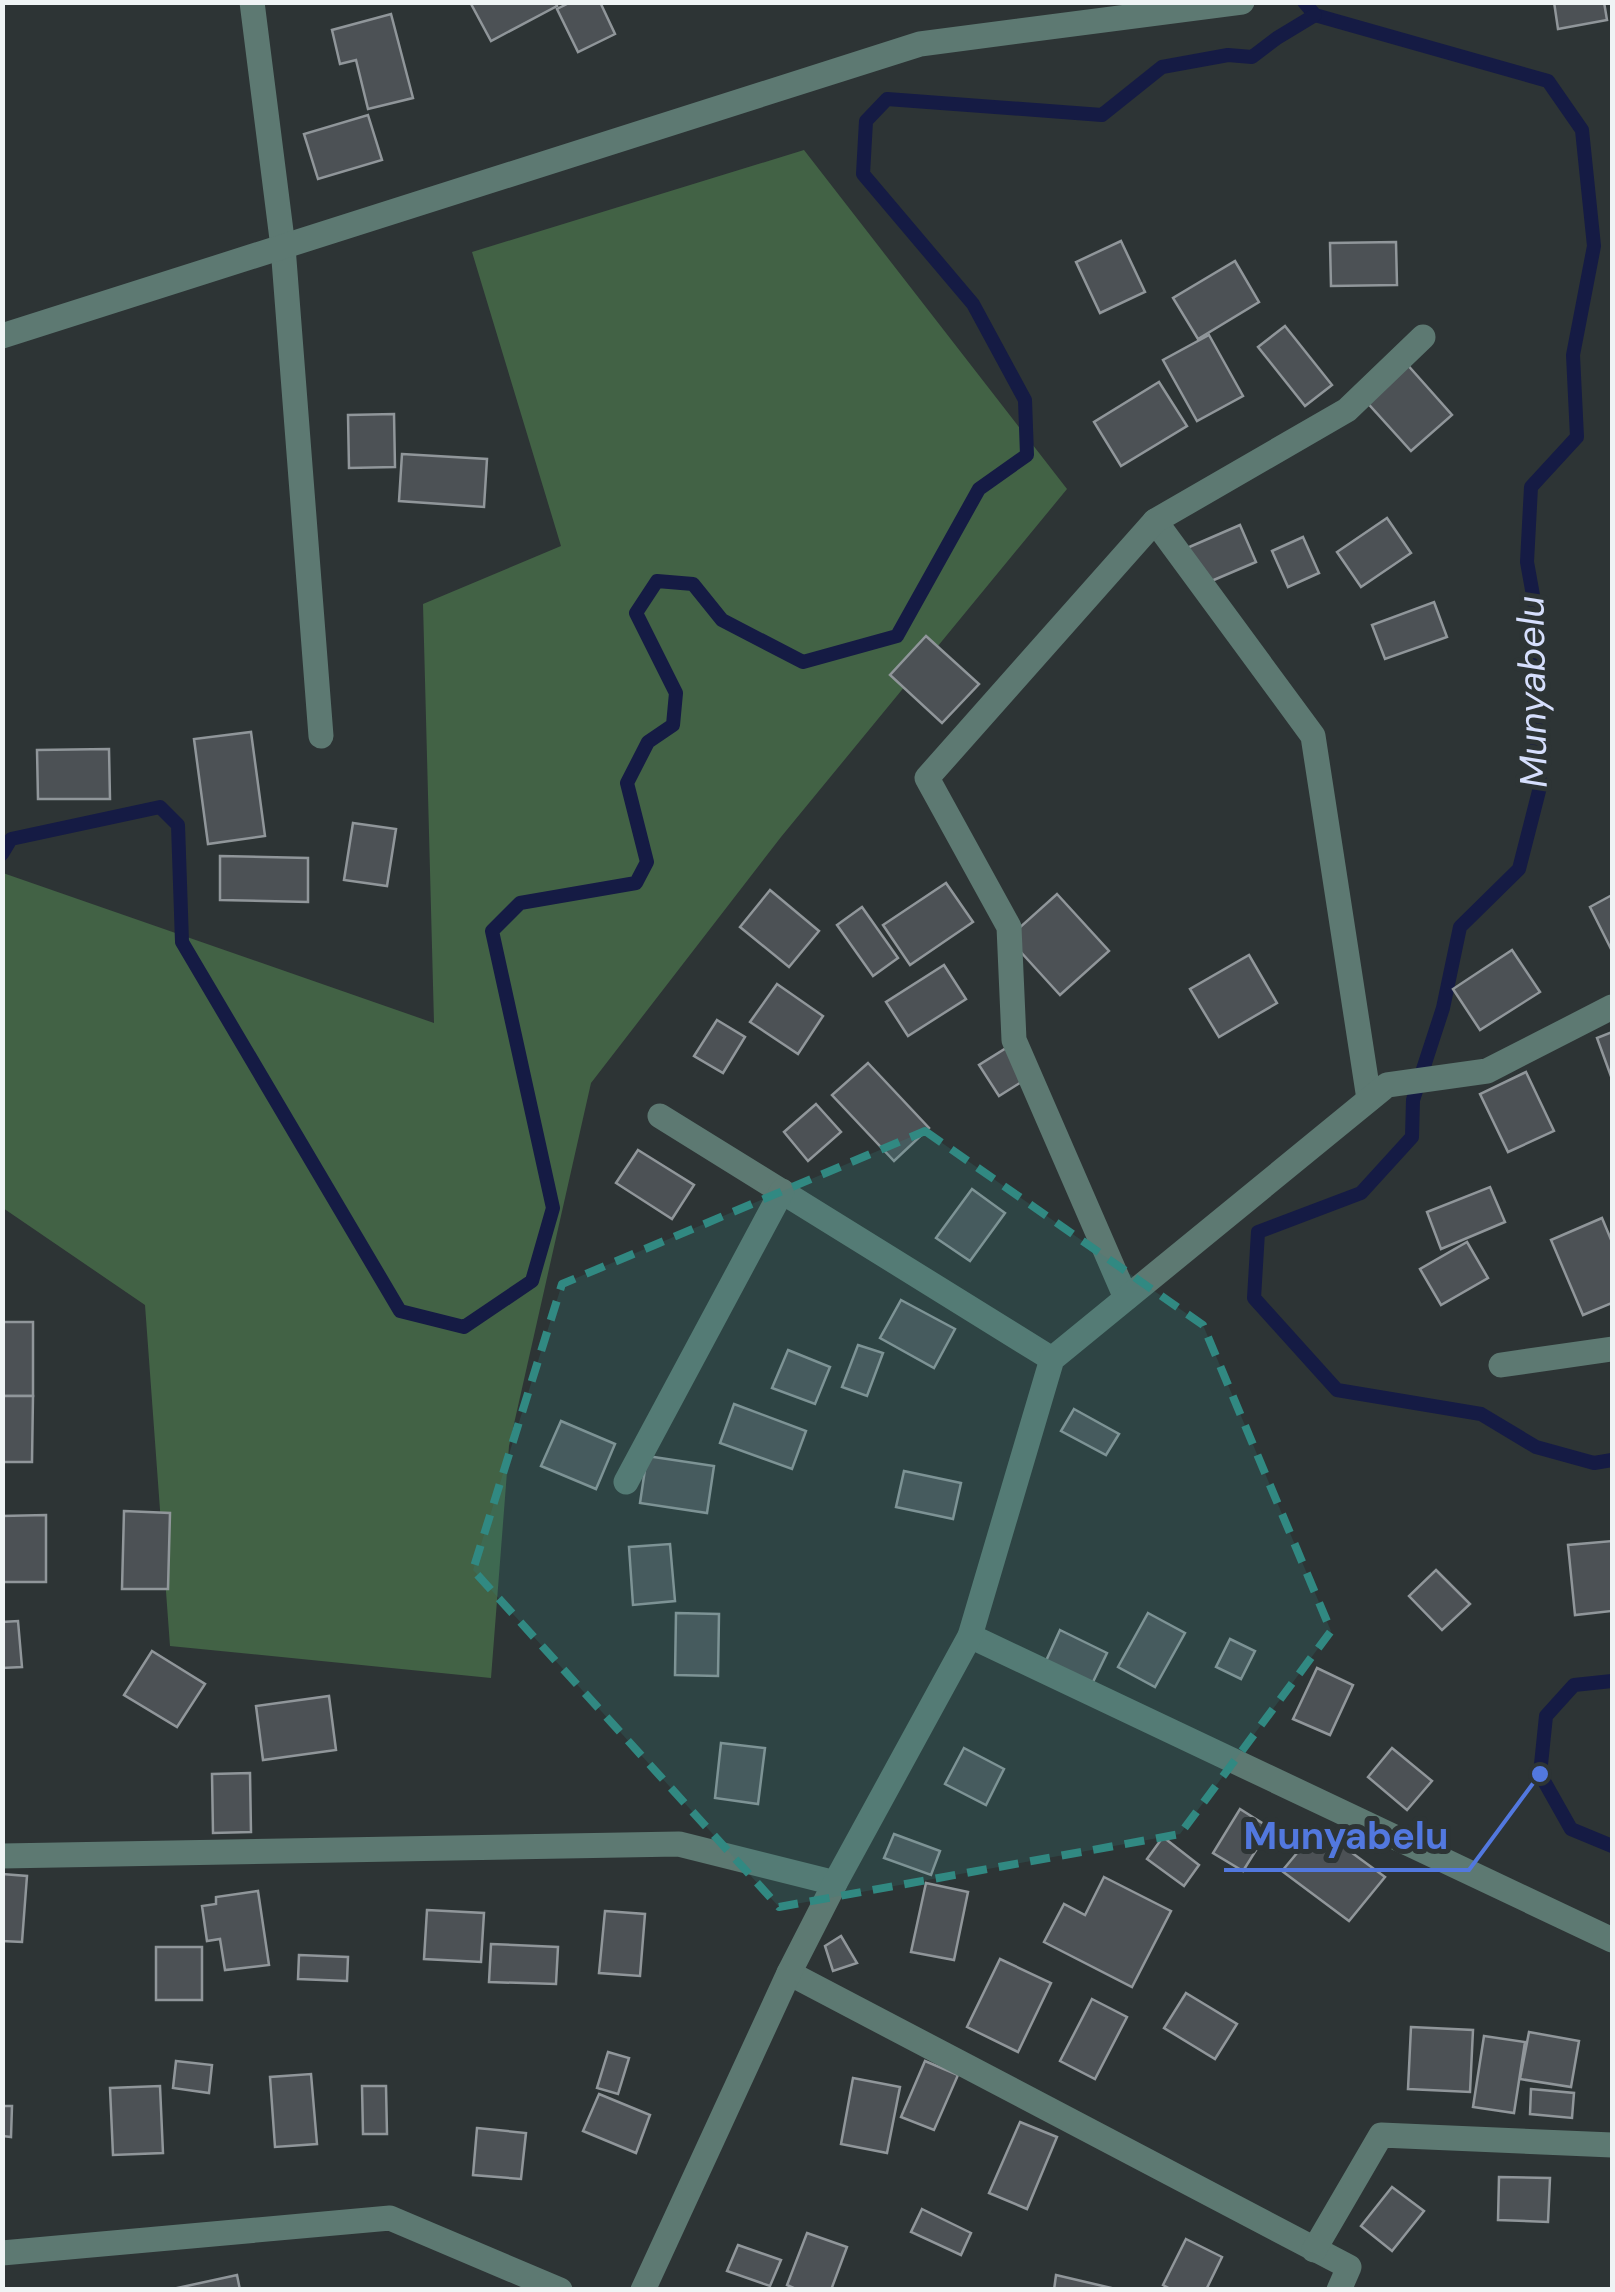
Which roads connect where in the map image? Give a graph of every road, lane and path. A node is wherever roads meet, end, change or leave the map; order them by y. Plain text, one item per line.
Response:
1 (252, 2) edge
2 (1242, 2) edge
3 (284, 247) junction
4 (2, 336) edge
5 (1423, 337) dead end
6 (1156, 521) junction
7 (321, 736) dead end
8 (1612, 1007) edge
9 (1378, 1092) junction
10 (660, 1116) dead end
11 (782, 1192) junction
12 (1126, 1298) junction
13 (1612, 1350) edge
14 (1052, 1360) junction
15 (1501, 1365) dead end
16 (626, 1482) dead end
17 (970, 1636) junction
18 (2, 1856) edge
19 (835, 1883) junction
20 (1612, 1940) edge
21 (789, 1972) junction
22 (1612, 2145) edge
23 (1314, 2250) junction
24 (2, 2253) edge
25 (560, 2290) edge
26 (643, 2290) edge
27 (1339, 2290) edge

1 - 3 street
2 - 3 street
3 - 4 street
3 - 7 street
5 - 6 street
6 - 9 street
6 - 12 street
8 - 9 street
9 - 12 street
10 - 11 street
11 - 14 street
11 - 16 street
12 - 14 street
13 - 15 street
14 - 17 street
17 - 19 street
17 - 20 street
18 - 19 street
19 - 21 street
21 - 23 street
21 - 26 street
22 - 23 street
23 - 27 street
24 - 25 street

